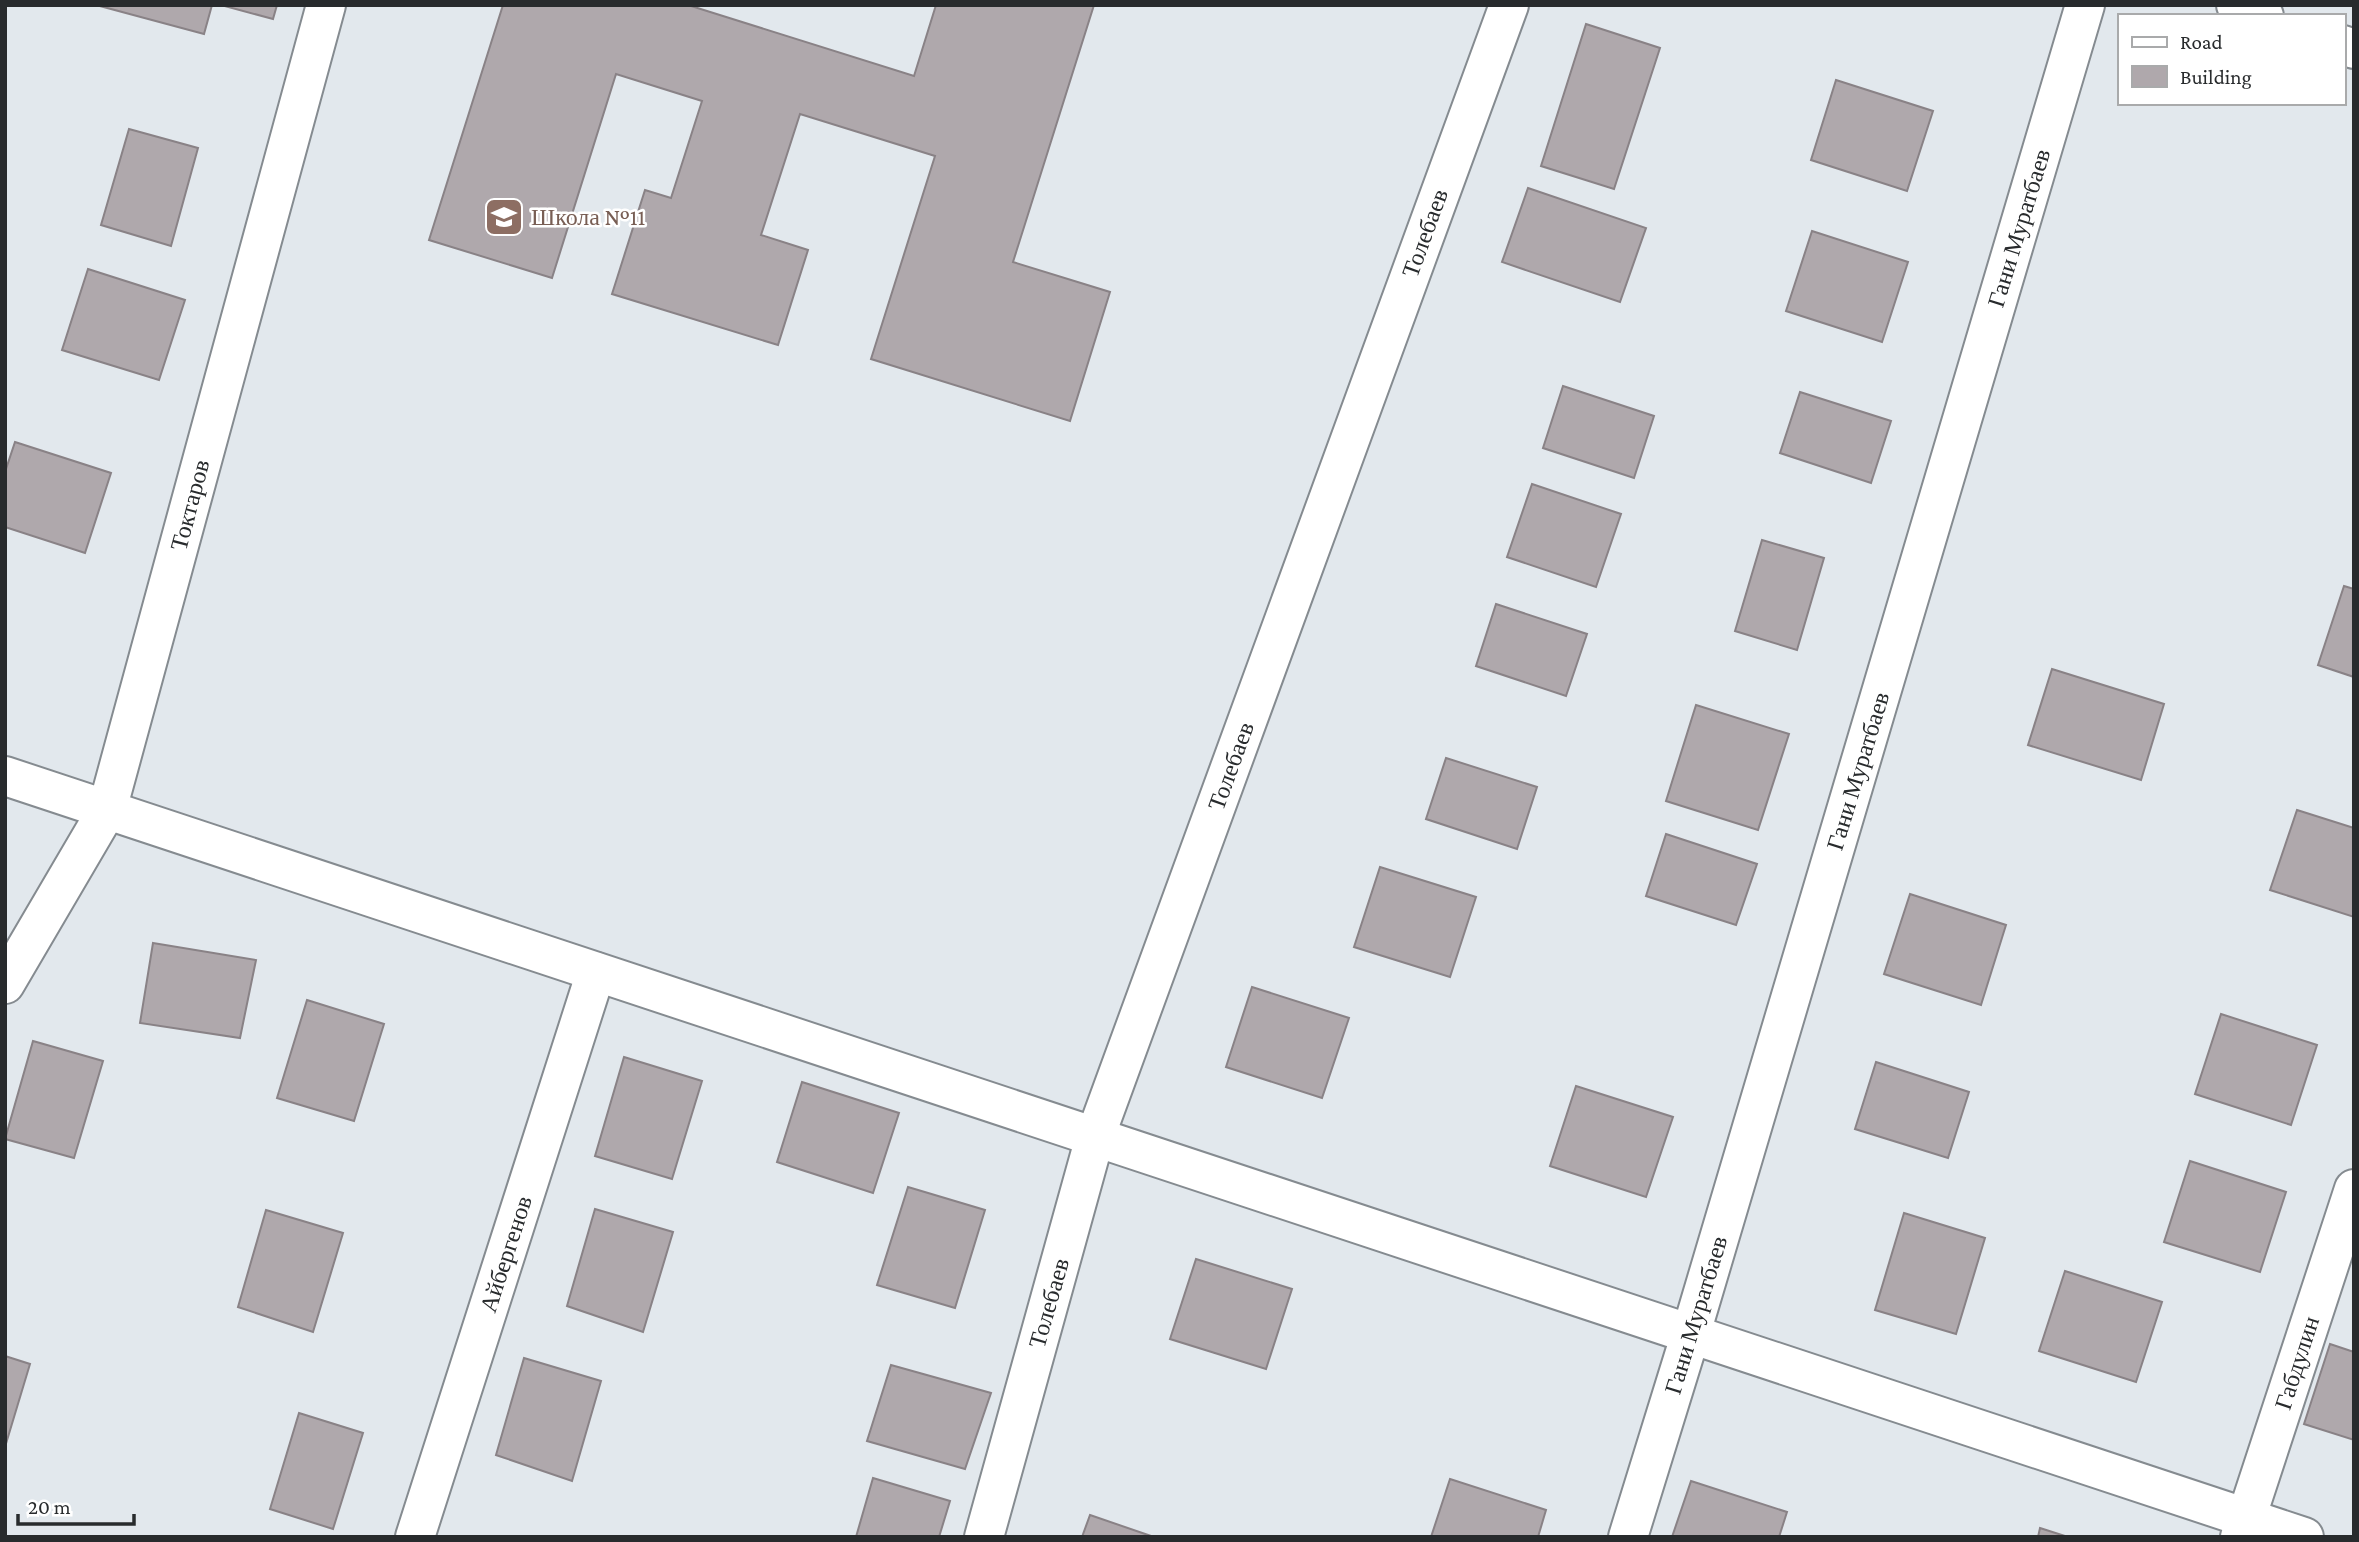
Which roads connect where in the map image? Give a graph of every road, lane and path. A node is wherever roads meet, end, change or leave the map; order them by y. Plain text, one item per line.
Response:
1 (326, 5) edge
2 (1509, 5) edge
3 (2085, 5) edge
4 (2236, 5) edge
5 (2259, 14) edge
6 (5, 776) edge
7 (107, 810) junction
8 (596, 972) junction
9 (5, 984) edge
10 (1095, 1137) junction
11 (2354, 1189) edge
12 (1691, 1333) junction
13 (2244, 1527) edge
14 (415, 1537) edge
15 (984, 1537) edge
16 (1628, 1537) edge
17 (2304, 1537) edge

1 - 7 street, Токтаров
2 - 10 street, Толебаев
3 - 12 street, Гани Муратбаев
4 - 5 street
6 - 7 street
7 - 8 street
7 - 9 street, Токтаров
8 - 10 street
8 - 14 street, Айбергенов
10 - 12 street
10 - 15 street, Толебаев
11 - 13 street, Габдулин
12 - 13 street
12 - 16 street, Гани Муратбаев
13 - 17 street

